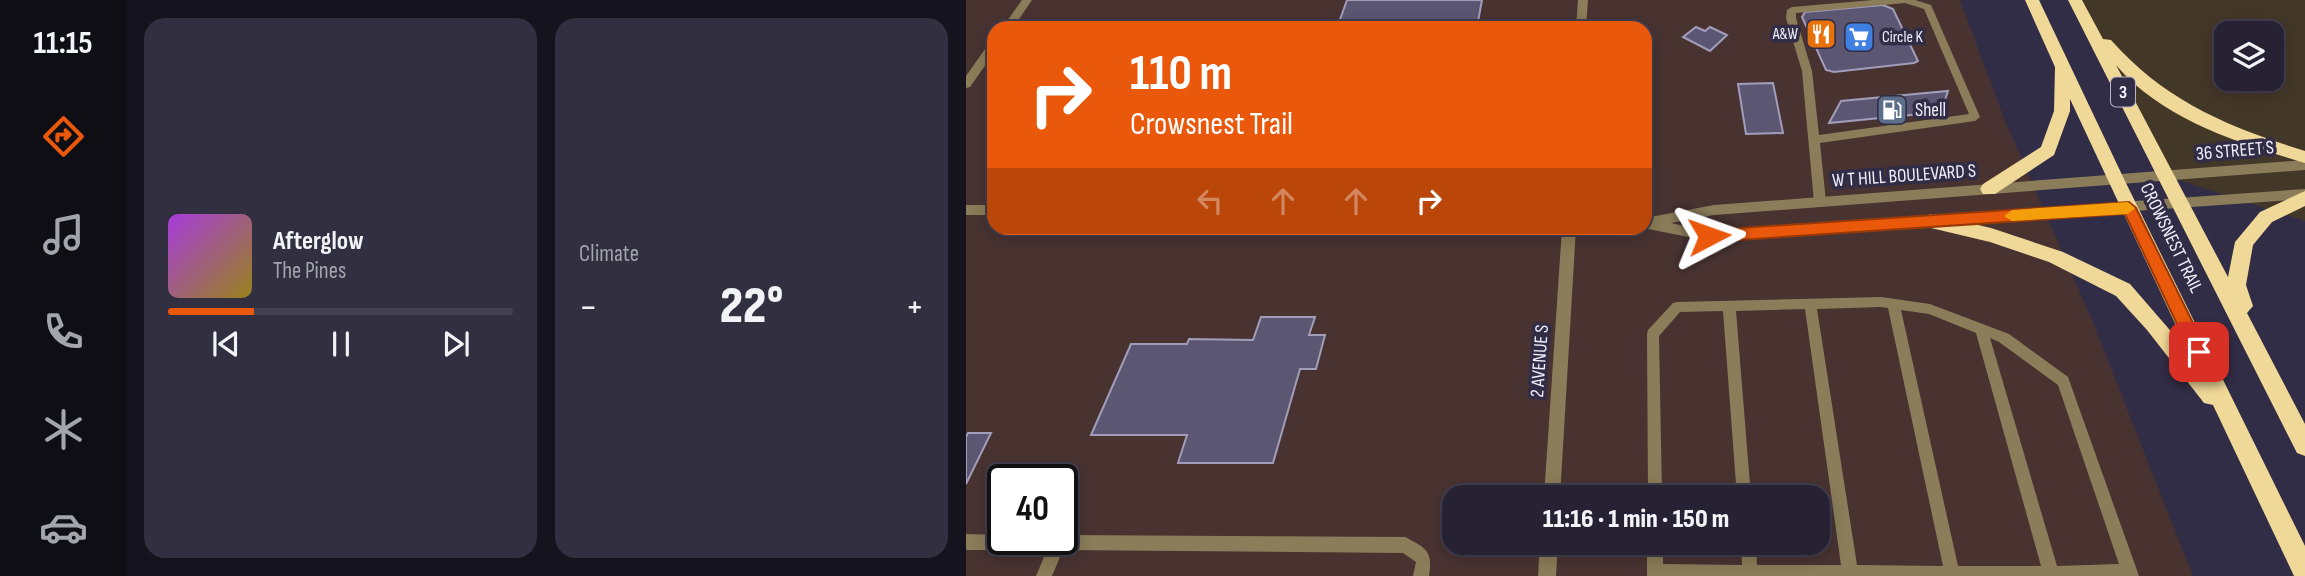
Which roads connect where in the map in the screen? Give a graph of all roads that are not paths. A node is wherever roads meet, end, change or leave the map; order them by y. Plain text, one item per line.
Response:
1 (1027, 0) edge
2 (1583, 0) edge
3 (2032, 0) edge
4 (2077, 4) edge
5 (1012, 21) edge
6 (1582, 21) edge
7 (987, 55) edge
8 (2061, 62) junction
9 (966, 84) edge
10 (1814, 140) junction
11 (2305, 157) edge
12 (2305, 165) edge
13 (2167, 176) junction
14 (2115, 179) junction
15 (1989, 189) junction
16 (2305, 196) edge
17 (1820, 202) junction
18 (2182, 204) junction
19 (2129, 208) junction
20 (966, 210) edge
21 (987, 210) edge
22 (1931, 221) junction
23 (1652, 222) edge
24 (1652, 224) edge
25 (1569, 235) edge
26 (1810, 304) junction
27 (1893, 304) junction
28 (1729, 306) junction
29 (1981, 329) junction
30 (2256, 351) junction
31 (2234, 425) junction
32 (2305, 446) edge
33 (1553, 485) edge
34 (1655, 485) edge
35 (1743, 485) edge
36 (966, 542) edge
37 (987, 542) edge
38 (1078, 543) edge
39 (1053, 555) edge
40 (1548, 555) edge
41 (1655, 555) edge
42 (1749, 555) edge
43 (1750, 572) junction
44 (2305, 572) edge
45 (1850, 573) junction
46 (1952, 573) junction
47 (2050, 573) junction
48 (1655, 574) edge
49 (2130, 574) edge
50 (2012, 575) edge
51 (1044, 576) edge
52 (1422, 576) edge
53 (1547, 576) edge

1 - 5 street
2 - 6 street
3 - 8 highway, CROWSNEST TRAIL / 3
4 - 11 highway
4 - 13 highway, CROWSNEST TRAIL / 3
7 - 9 street
8 - 14 highway, CROWSNEST TRAIL / 3
8 - 15 highway
10 - 10 lane
10 - 17 lane
12 - 13 street, 36 STREET S
13 - 14 street, W T HILL BOULEVARD S
13 - 18 highway, CROWSNEST TRAIL / 3
14 - 15 street, W T HILL BOULEVARD S
14 - 19 highway, CROWSNEST TRAIL / 3
15 - 17 street, W T HILL BOULEVARD S
16 - 18 street
16 - 30 highway
17 - 23 street, W T HILL BOULEVARD S
18 - 19 street, W T HILL BOULEVARD S
18 - 30 highway, CROWSNEST TRAIL / 3
19 - 22 street, W T HILL BOULEVARD S
19 - 31 highway, CROWSNEST TRAIL / 3
20 - 21 street
22 - 24 street, W T HILL BOULEVARD S
22 - 31 highway
25 - 33 street, 2 AVENUE S
26 - 27 lane
26 - 28 lane
26 - 45 lane
27 - 29 lane
27 - 46 lane
28 - 34 lane
28 - 35 lane
29 - 47 lane
29 - 49 lane
30 - 32 highway, CROWSNEST TRAIL / 3
31 - 44 highway, CROWSNEST TRAIL / 3
36 - 37 lane
38 - 52 lane
39 - 51 lane
40 - 53 street
41 - 48 lane
42 - 43 lane
43 - 45 lane
43 - 48 lane
45 - 46 lane
46 - 50 lane
47 - 49 lane
47 - 50 lane

